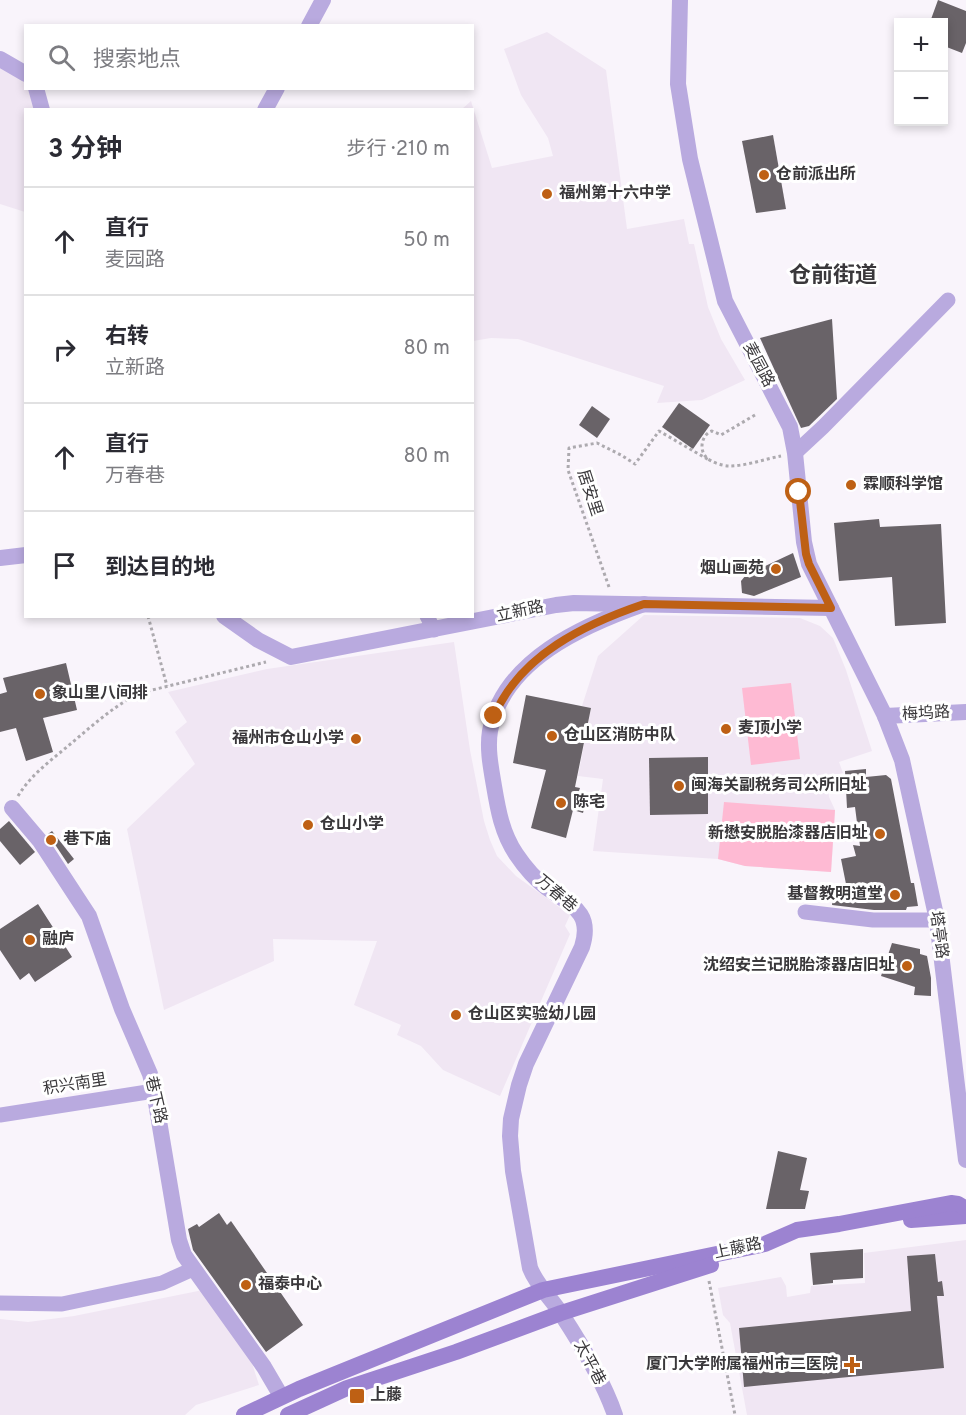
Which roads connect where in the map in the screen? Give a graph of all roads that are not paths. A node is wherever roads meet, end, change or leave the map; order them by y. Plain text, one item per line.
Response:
1 (323, 0) edge
2 (680, 0) edge
3 (310, 24) edge
4 (0, 59) edge
5 (24, 73) edge
6 (37, 90) edge
7 (276, 90) edge
8 (41, 108) edge
9 (266, 108) edge
10 (948, 300) dead end
11 (795, 453) junction
12 (24, 555) edge
13 (0, 558) edge
14 (644, 604) junction
15 (831, 608) junction
16 (474, 617) edge
17 (227, 618) edge
18 (465, 618) edge
19 (430, 623) edge
20 (966, 712) edge
21 (885, 716) junction
22 (12, 808) road end
23 (805, 912) dead end
24 (937, 920) junction
25 (154, 1091) junction
26 (0, 1115) edge
27 (966, 1160) edge
28 (966, 1209) edge
29 (966, 1216) edge
30 (193, 1269) junction
31 (543, 1290) junction
32 (0, 1303) edge
33 (561, 1313) junction
34 (281, 1396) junction
35 (244, 1415) edge
36 (288, 1415) edge
37 (615, 1415) edge

1 - 3 street
2 - 11 street, 麦园路
4 - 5 street
6 - 8 street
7 - 9 street
10 - 11 street
11 - 15 street, 麦园路
12 - 13 street
14 - 15 street, 立新路
14 - 16 street, 立新路
14 - 31 street, 万春巷
15 - 21 street, 麦园路
17 - 19 street, 立新路
18 - 19 street, 立新路
20 - 21 street, 梅坞路
21 - 24 street, 塔亭路
22 - 25 street, 巷下路
23 - 24 street
24 - 27 street, 塔亭路
25 - 26 street, 积兴南里
25 - 30 street, 巷下路
28 - 31 main road, 上藤路
29 - 33 main road
30 - 32 street
30 - 34 street, 巷下路
31 - 33 street, 太平巷
31 - 34 main road, 上藤路
33 - 36 main road
33 - 37 street, 太平巷
34 - 35 main road, 上藤路

